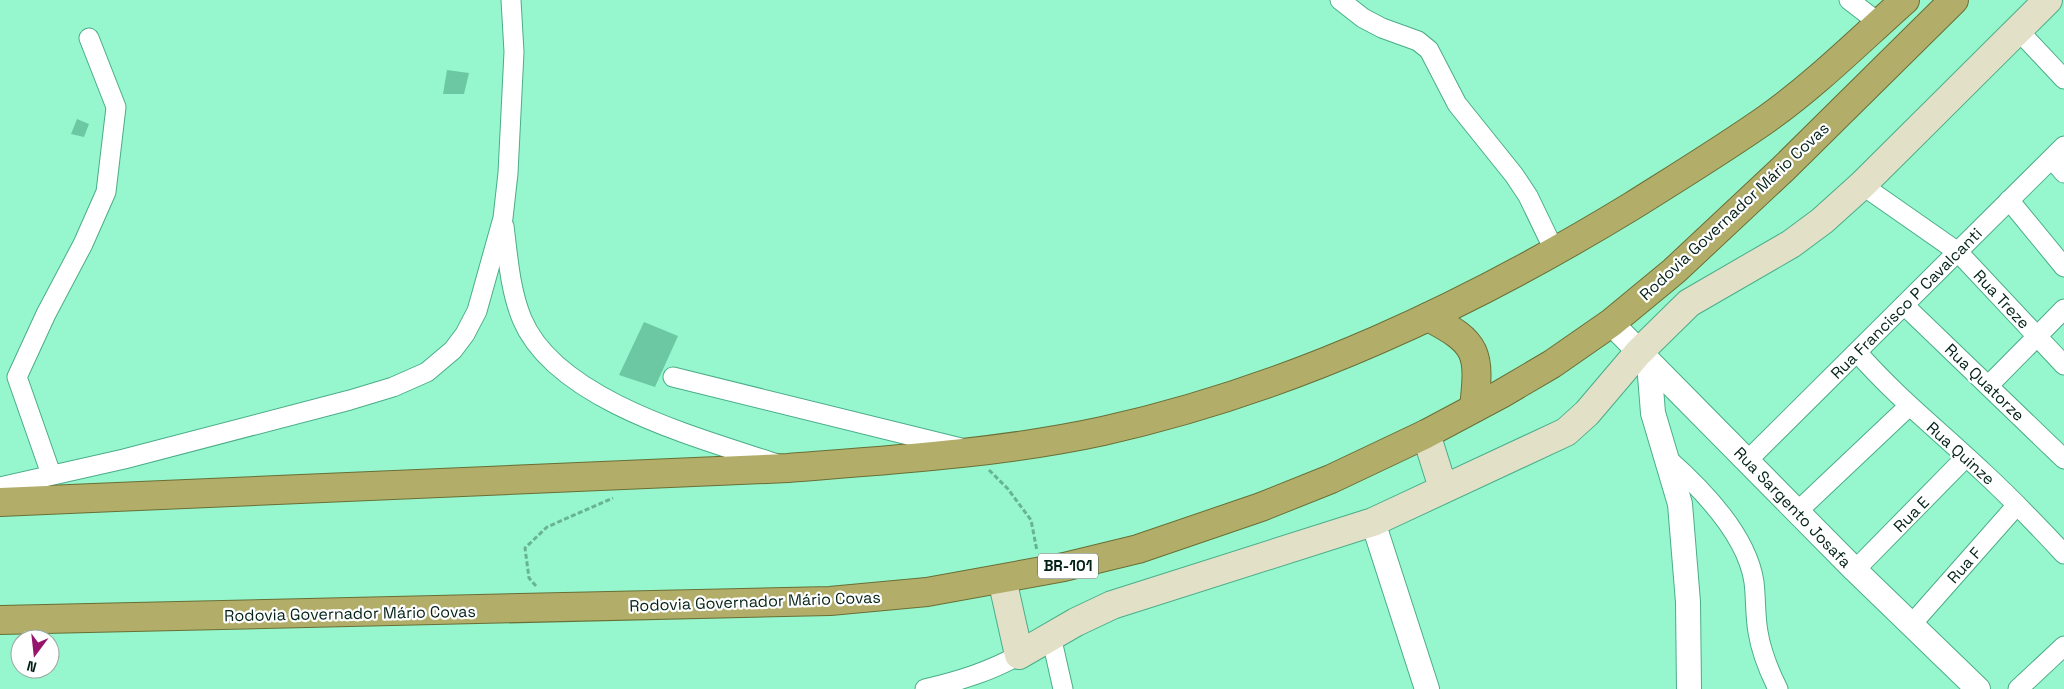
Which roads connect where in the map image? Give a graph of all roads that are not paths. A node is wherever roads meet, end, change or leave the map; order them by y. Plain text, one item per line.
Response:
1 (511, 0) edge
2 (1340, 0) edge
3 (1849, 0) edge
4 (1905, 0) edge
5 (1954, 0) edge
6 (2048, 0) edge
7 (1879, 23) junction
8 (2018, 30) junction
9 (89, 38) dead end
10 (2064, 79) edge
11 (2060, 160) edge
12 (1862, 185) junction
13 (2009, 200) junction
14 (503, 218) junction
15 (1555, 252) junction
16 (1958, 252) junction
17 (2064, 267) edge
18 (1904, 306) junction
19 (2064, 309) edge
20 (1428, 317) junction
21 (1610, 323) junction
22 (2036, 336) junction
23 (1858, 352) junction
24 (1644, 358) junction
25 (2064, 365) edge
26 (673, 377) dead end
27 (1989, 385) junction
28 (1909, 406) junction
29 (1474, 408) junction
30 (1426, 434) junction
31 (969, 451) junction
32 (1966, 457) junction
33 (1668, 459) junction
34 (2064, 459) edge
35 (1748, 460) junction
36 (788, 468) junction
37 (51, 474) junction
38 (0, 487) edge
39 (1443, 488) junction
40 (0, 502) edge
41 (2017, 505) junction
42 (1798, 511) junction
43 (1373, 522) junction
44 (2064, 554) edge
45 (1855, 570) junction
46 (1002, 579) junction
47 (0, 620) edge
48 (1911, 625) junction
49 (1051, 636) junction
50 (2063, 649) edge
51 (1019, 655) junction
52 (925, 689) edge
53 (1063, 689) edge
54 (1427, 689) edge
55 (1689, 689) edge
56 (1778, 689) edge
57 (1978, 689) edge
58 (2018, 689) edge

1 - 14 street
2 - 15 street
3 - 7 street
4 - 7 highway
5 - 21 highway, Rodovia Governador Mário Covas / BR-101
6 - 8 main road
7 - 15 highway
8 - 10 street
8 - 12 main road
9 - 37 street
11 - 13 street, Rua Francisco P Cavalcanti
12 - 16 street, Rua Treze
12 - 24 main road
13 - 16 street, Rua Francisco P Cavalcanti
13 - 17 street
14 - 36 street
14 - 37 street
15 - 20 highway
16 - 18 street, Rua Francisco P Cavalcanti
16 - 22 street, Rua Treze
18 - 23 street, Rua Francisco P Cavalcanti
18 - 27 street, Rua Quatorze
19 - 22 street
20 - 29 highway
20 - 31 highway
21 - 24 street, Rua Sargento Josafa
21 - 29 highway, Rodovia Governador Mário Covas / BR-101
22 - 25 street, Rua Treze
22 - 27 street
23 - 28 street, Rua Quinze
23 - 35 street, Rua Francisco P Cavalcanti
24 - 33 street
24 - 35 street, Rua Sargento Josafa
24 - 39 main road
26 - 31 street
27 - 34 street, Rua Quatorze
28 - 32 street, Rua Quinze
28 - 42 street
29 - 30 highway, Rodovia Governador Mário Covas / BR-101
30 - 39 main road
30 - 46 highway, Rodovia Governador Mário Covas / BR-101
31 - 36 highway
32 - 41 street, Rua Quinze
32 - 45 street, Rua E
33 - 55 street
33 - 56 street
35 - 42 street, Rua Sargento Josafa
36 - 40 highway
37 - 38 street
39 - 43 main road
41 - 44 street, Rua Quinze
41 - 48 street, Rua F
42 - 45 street, Rua Sargento Josafa
43 - 49 main road
43 - 54 street
45 - 48 street, Rua Sargento Josafa
46 - 47 highway, Rodovia Governador Mário Covas / BR-101
46 - 51 main road
48 - 57 street, Rua Sargento Josafa
49 - 51 main road
49 - 53 street
50 - 58 street
51 - 52 street

